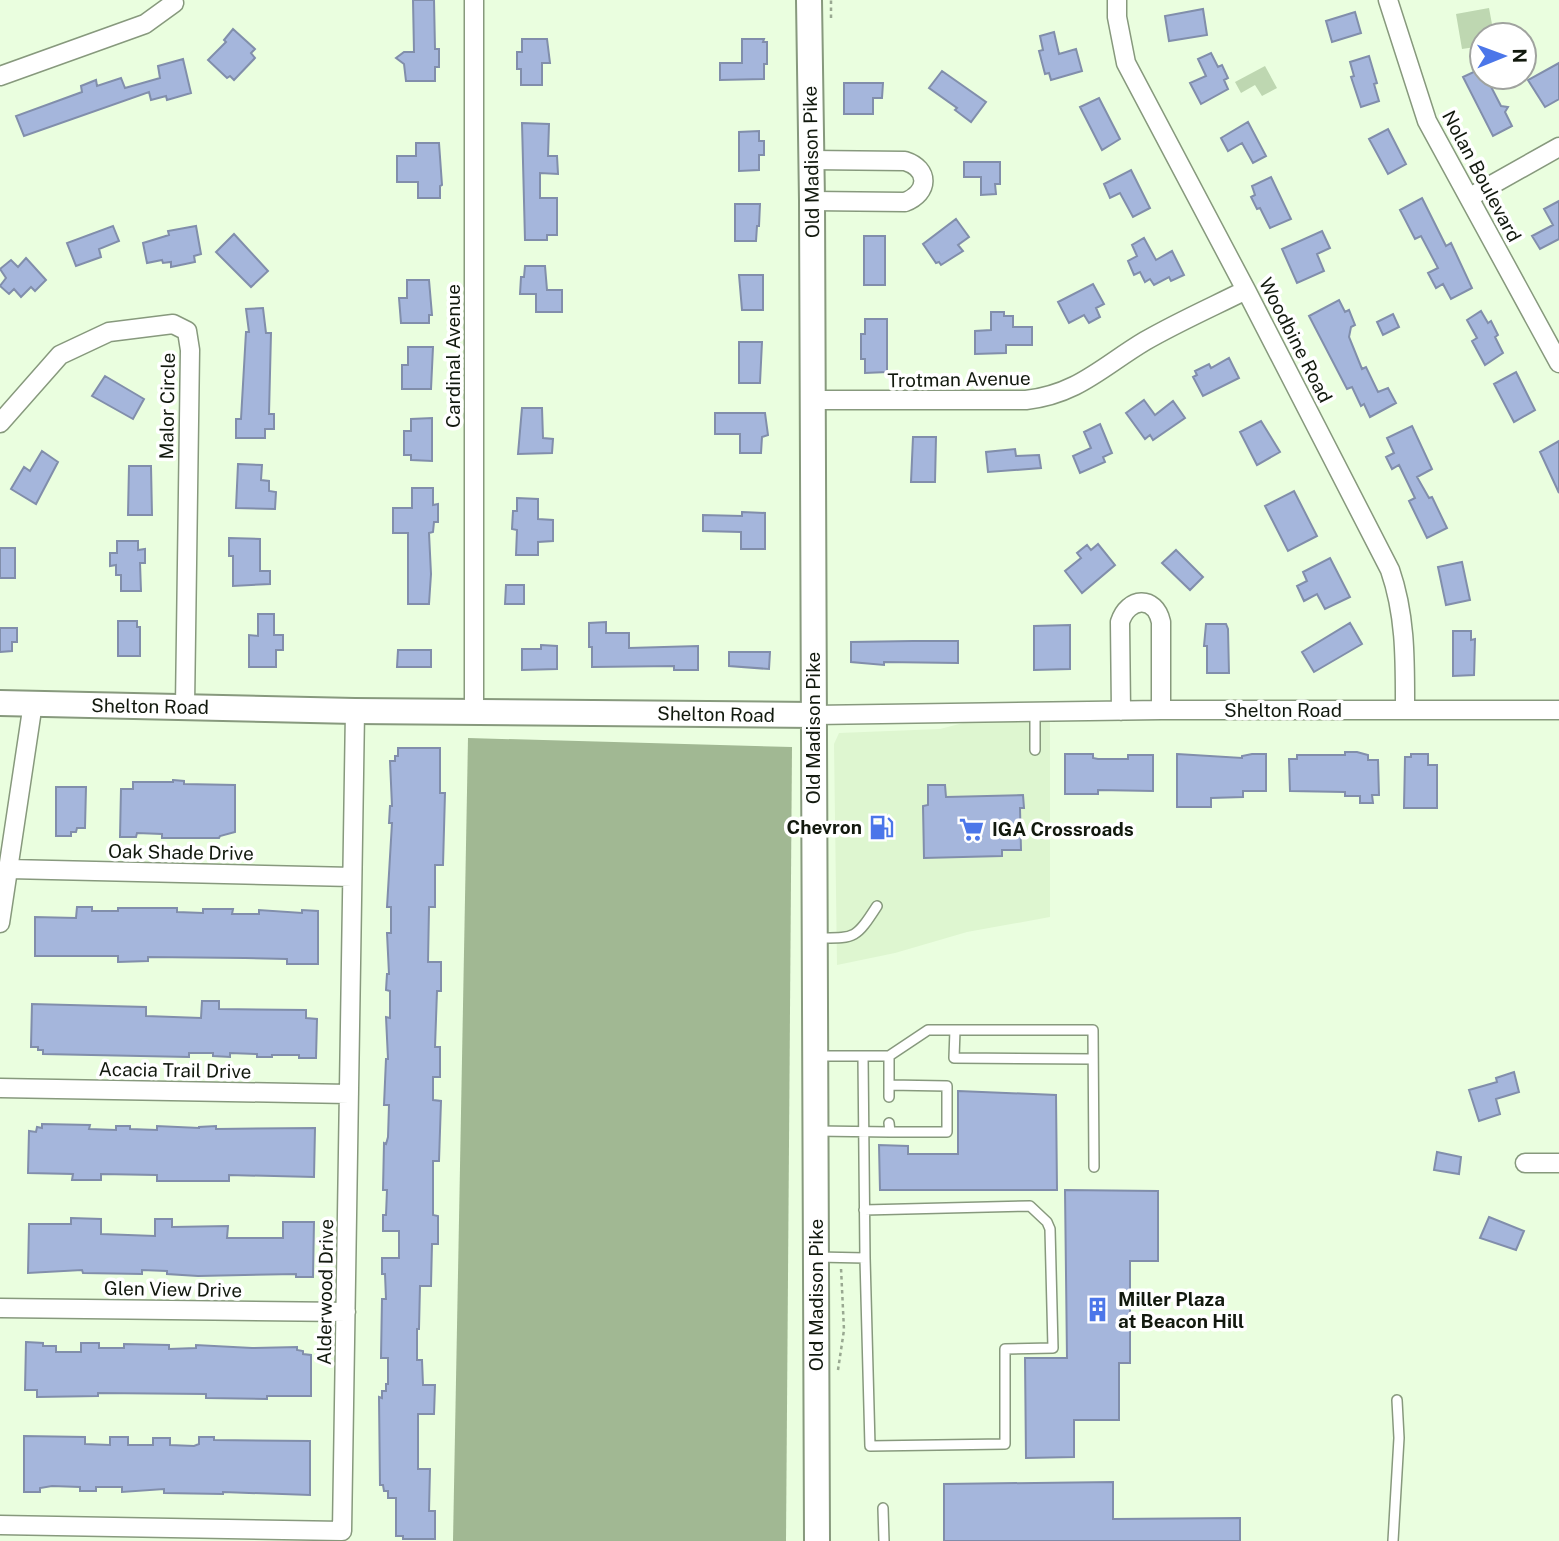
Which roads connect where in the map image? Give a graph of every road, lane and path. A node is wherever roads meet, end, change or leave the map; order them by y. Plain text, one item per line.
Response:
1 (474, 0) edge
2 (809, 0) edge
3 (1116, 0) edge
4 (1388, 0) edge
5 (174, 3) dead end
6 (0, 76) edge
7 (1559, 147) edge
8 (811, 160) junction
9 (1470, 197) junction
10 (812, 201) junction
11 (1246, 290) junction
12 (1559, 363) edge
13 (811, 400) junction
14 (0, 423) edge
15 (0, 702) edge
16 (33, 703) junction
17 (185, 706) junction
18 (1161, 710) junction
19 (1405, 710) junction
20 (1559, 710) edge
21 (355, 711) junction
22 (1121, 711) junction
23 (474, 712) junction
24 (1035, 712) junction
25 (814, 715) junction
26 (1035, 750) dead end
27 (9, 869) junction
28 (352, 877) junction
29 (877, 906) dead end
30 (0, 923) edge
31 (814, 938) junction
32 (955, 1030) junction
33 (814, 1056) junction
34 (863, 1056) junction
35 (889, 1056) junction
36 (1093, 1059) junction
37 (889, 1085) junction
38 (0, 1087) edge
39 (349, 1094) junction
40 (889, 1097) dead end
41 (814, 1131) junction
42 (863, 1131) junction
43 (1525, 1163) dead end
44 (1559, 1163) edge
45 (1094, 1167) dead end
46 (864, 1210) junction
47 (816, 1256) junction
48 (865, 1258) junction
49 (842, 1272) dead end
50 (0, 1308) edge
51 (346, 1312) junction
52 (838, 1381) dead end
53 (1397, 1400) dead end
54 (883, 1508) dead end
55 (0, 1524) edge
56 (817, 1541) edge
57 (884, 1541) edge
58 (1393, 1541) edge

1 - 23 street, Cardinal Avenue
2 - 8 main road, Old Madison Pike
3 - 11 street, Woodbine Road
4 - 9 street, Nolan Boulevard
5 - 6 street
7 - 9 street
8 - 10 main road, Old Madison Pike
8 - 10 street
9 - 12 street, Nolan Boulevard
10 - 13 main road, Old Madison Pike
11 - 13 street, Trotman Avenue
11 - 19 street, Woodbine Road
13 - 25 main road, Old Madison Pike
14 - 17 street, Malor Circle
15 - 16 main road, Shelton Road
16 - 17 main road, Shelton Road
16 - 27 street
17 - 21 main road, Shelton Road
18 - 19 street, Shelton Road
18 - 22 street, Shelton Road
18 - 22 street
19 - 20 street, Shelton Road
21 - 23 main road, Shelton Road
21 - 28 street, Alderwood Drive
22 - 24 street, Shelton Road
23 - 25 main road, Shelton Road
24 - 25 street, Shelton Road
24 - 26 lane
25 - 31 main road, Old Madison Pike
27 - 28 street, Oak Shade Drive
27 - 30 street
28 - 39 street, Alderwood Drive
29 - 31 lane
31 - 33 main road, Old Madison Pike
32 - 35 lane
32 - 36 lane
32 - 36 lane
33 - 34 lane
33 - 41 main road, Old Madison Pike
34 - 35 lane
34 - 42 lane
35 - 37 lane
36 - 45 lane
37 - 40 lane
37 - 42 lane
38 - 39 street, Acacia Trail Drive
39 - 51 street, Alderwood Drive
41 - 42 lane
41 - 47 main road, Old Madison Pike
42 - 46 lane
43 - 44 street
46 - 48 lane
46 - 48 lane
47 - 48 lane
47 - 56 main road, Old Madison Pike
49 - 52 path
50 - 51 street, Glen View Drive
51 - 55 street, Alderwood Drive
53 - 58 lane
54 - 57 lane

